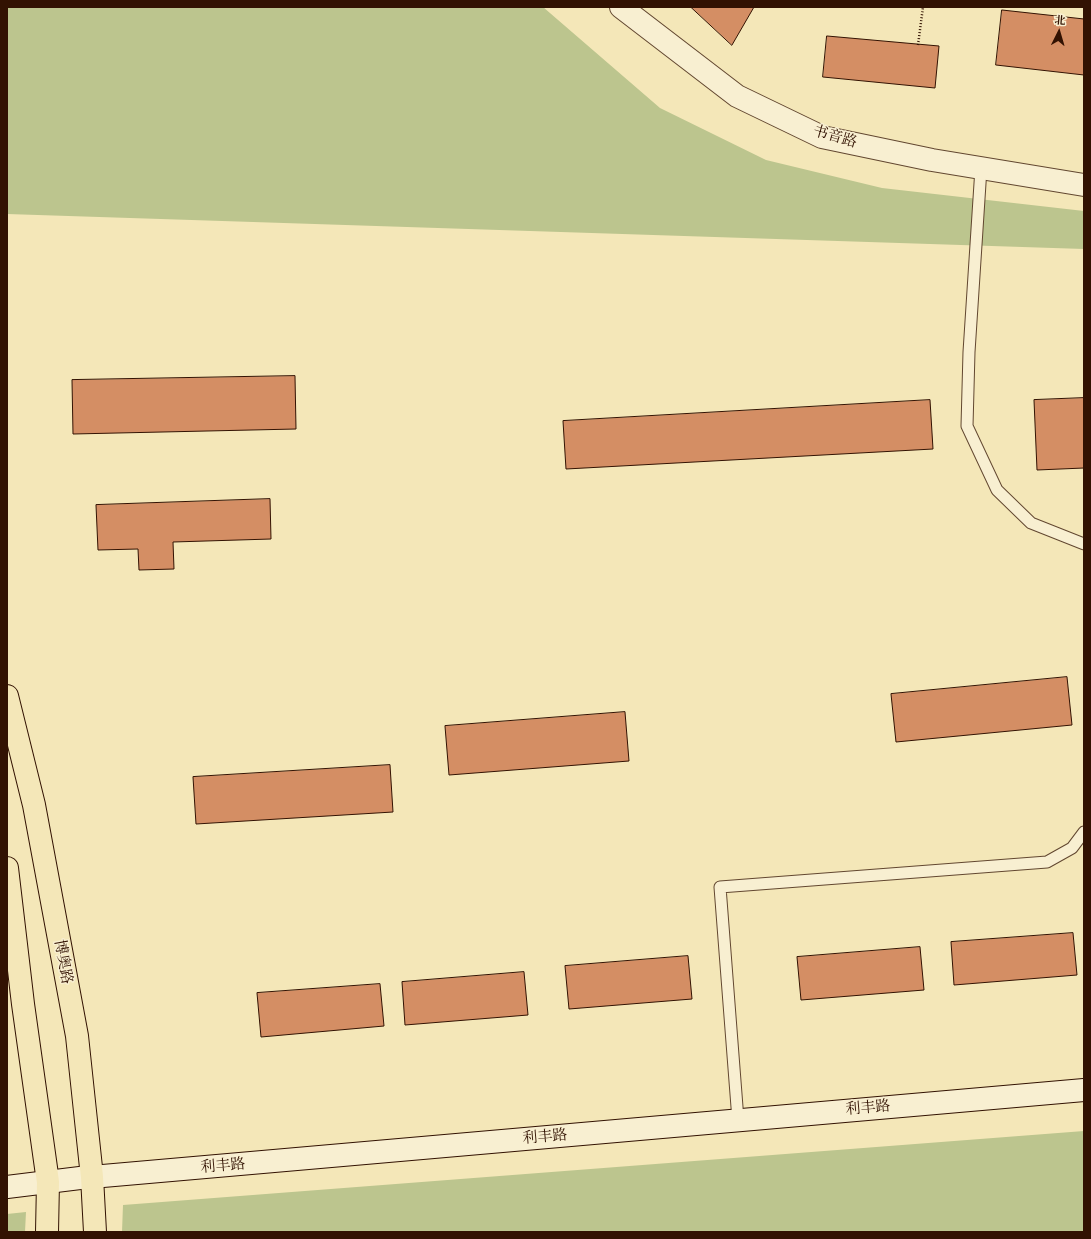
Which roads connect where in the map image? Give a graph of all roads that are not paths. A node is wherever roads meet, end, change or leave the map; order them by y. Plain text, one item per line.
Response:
1 (621, 7) edge
2 (982, 168) junction
3 (1084, 185) edge
4 (1084, 544) edge
5 (7, 696) edge
6 (1084, 832) edge
7 (7, 868) edge
8 (1084, 1090) edge
9 (738, 1120) junction
10 (92, 1177) junction
11 (48, 1182) junction
12 (7, 1186) edge
13 (46, 1232) edge
14 (95, 1232) edge

1 - 2 street, 书音路
2 - 3 street, 书音路
2 - 4 lane
5 - 10 main road, 博奥路
6 - 9 lane
7 - 11 main road
8 - 9 street, 利丰路
9 - 10 street, 利丰路
10 - 11 street, 利丰路
10 - 14 main road, 博奥路
11 - 12 street, 利丰路
11 - 13 main road

